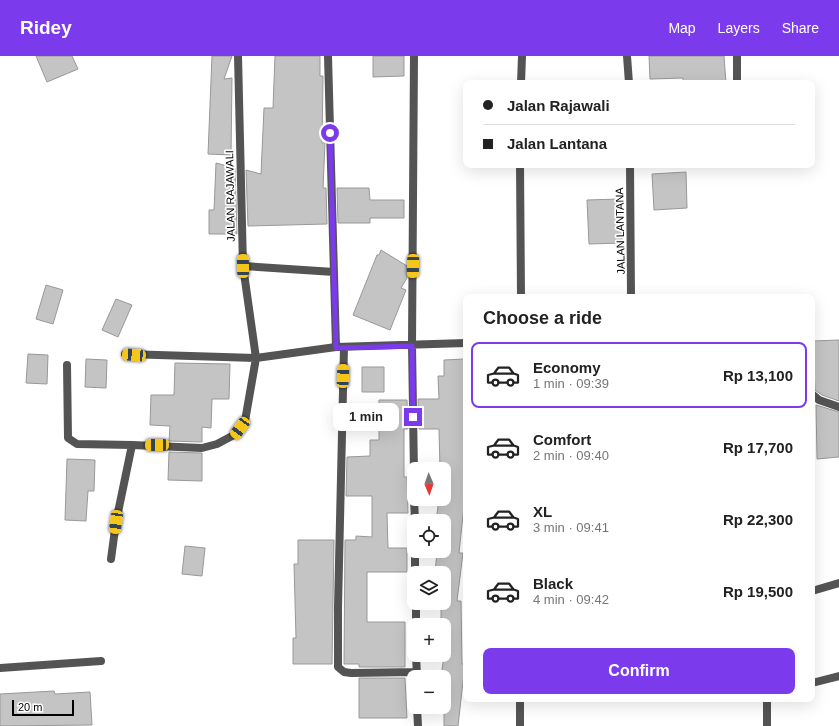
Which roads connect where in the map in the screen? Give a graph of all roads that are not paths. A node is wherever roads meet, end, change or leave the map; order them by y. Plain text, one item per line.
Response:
1 (238, 56) edge
2 (328, 56) edge
3 (414, 56) edge
4 (522, 56) edge
5 (627, 56) edge
6 (737, 56) edge
7 (521, 80) edge
8 (629, 80) edge
9 (737, 80) edge
10 (520, 168) edge
11 (630, 168) edge
12 (243, 266) junction
13 (334, 272) junction
14 (521, 294) edge
15 (632, 294) edge
16 (463, 343) edge
17 (412, 346) junction
18 (340, 347) junction
19 (125, 354) dead end
20 (256, 358) junction
21 (67, 365) dead end
22 (815, 397) edge
23 (839, 406) edge
24 (132, 445) junction
25 (414, 462) edge
26 (111, 559) dead end
27 (839, 583) edge
28 (815, 590) edge
29 (101, 661) dead end
30 (0, 668) edge
31 (407, 674) edge
32 (839, 676) edge
33 (815, 682) edge
34 (520, 702) edge
35 (767, 702) edge
36 (417, 714) edge
37 (418, 726) edge
38 (520, 726) edge
39 (767, 726) edge

1 - 12 street, JALAN RAJAWALI
2 - 13 street
3 - 17 street
4 - 7 street
5 - 8 street
6 - 9 street
10 - 14 street
11 - 15 street, JALAN LANTANA
12 - 13 street
12 - 20 street, JALAN RAJAWALI
13 - 18 street
16 - 17 street
17 - 18 street
17 - 25 street
18 - 20 street
18 - 31 street
19 - 20 street
20 - 24 street, JALAN RAJAWALI
21 - 24 street, JALAN RAJAWALI
22 - 23 street
24 - 26 street
27 - 28 street
29 - 30 street
32 - 33 street
34 - 38 street
35 - 39 street
36 - 37 street

